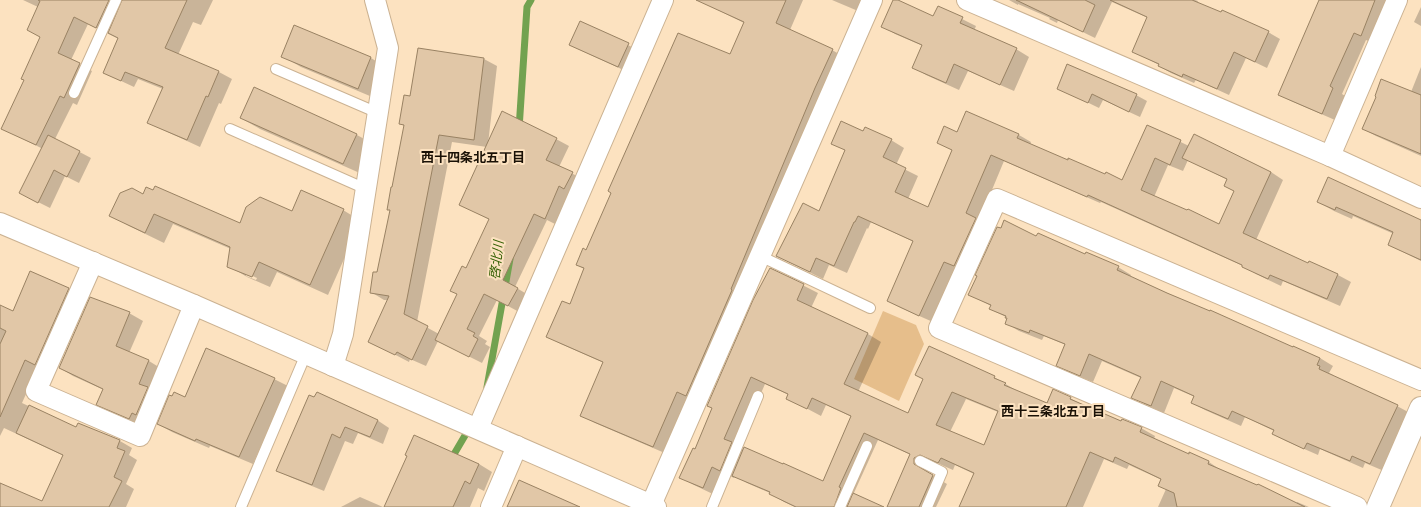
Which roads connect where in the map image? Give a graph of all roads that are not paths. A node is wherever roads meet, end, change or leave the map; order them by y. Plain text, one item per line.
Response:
1 (116, 0) edge
2 (375, 0) edge
3 (663, 0) edge
4 (872, 0) edge
5 (970, 0) edge
6 (1397, 0) edge
7 (276, 69) dead end
8 (74, 92) dead end
9 (378, 113) junction
10 (230, 129) dead end
11 (1330, 156) junction
12 (366, 189) junction
13 (1421, 198) edge
14 (0, 223) edge
15 (760, 256) junction
16 (93, 262) junction
17 (194, 305) junction
18 (870, 308) dead end
19 (306, 354) junction
20 (333, 366) junction
21 (1421, 380) edge
22 (758, 396) dead end
23 (1421, 408) edge
24 (478, 428) junction
25 (517, 446) junction
26 (867, 446) dead end
27 (920, 461) dead end
28 (654, 506) edge
29 (241, 507) edge
30 (491, 507) edge
31 (712, 507) edge
32 (840, 507) edge
33 (927, 507) edge
34 (1357, 507) edge
35 (1378, 507) edge

1 - 8 lane
2 - 9 street
3 - 24 street
4 - 15 street
5 - 11 street
6 - 11 street
7 - 9 lane
9 - 12 street
10 - 12 lane
11 - 13 street
12 - 20 street
14 - 16 street
15 - 18 lane
15 - 28 street
16 - 17 street
16 - 17 street
17 - 19 street
19 - 20 street
19 - 29 lane
20 - 24 street
21 - 34 street
22 - 31 lane
23 - 35 street
24 - 25 street
25 - 28 street
25 - 30 street
26 - 32 lane
27 - 33 lane

